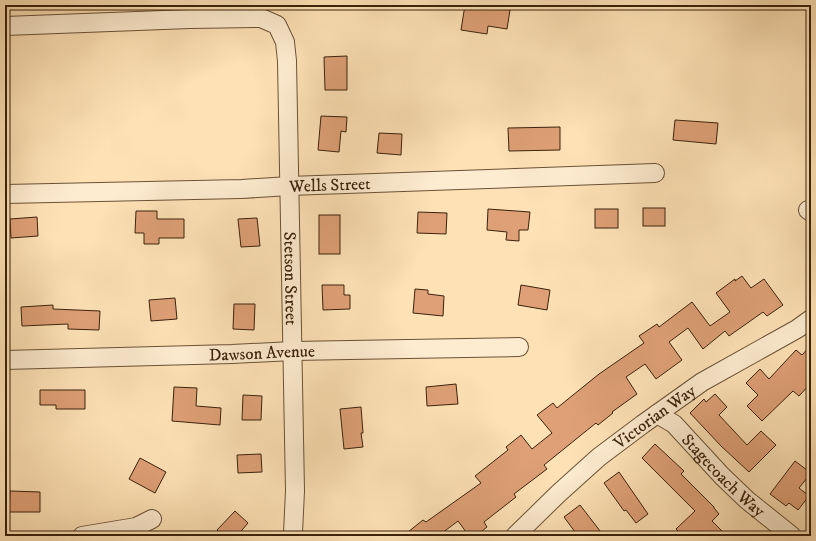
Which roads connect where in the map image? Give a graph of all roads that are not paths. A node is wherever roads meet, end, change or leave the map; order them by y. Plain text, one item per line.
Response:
1 (5, 26) edge
2 (655, 173) dead end
3 (289, 186) junction
4 (5, 194) edge
5 (811, 319) edge
6 (519, 347) dead end
7 (292, 351) junction
8 (5, 360) edge
9 (657, 414) junction
10 (152, 519) dead end
11 (293, 533) dead end
12 (82, 536) edge
13 (515, 536) edge
14 (792, 536) edge

1 - 3 street, Stetson Street
2 - 3 street, Wells Street
3 - 4 street, Wells Street
3 - 7 street, Stetson Street
5 - 9 street, Victorian Way
6 - 7 street, Dawson Avenue
7 - 8 street, Dawson Avenue
7 - 11 street, Stetson Street
9 - 13 street, Victorian Way
9 - 14 street, Stagecoach Way
10 - 12 street

